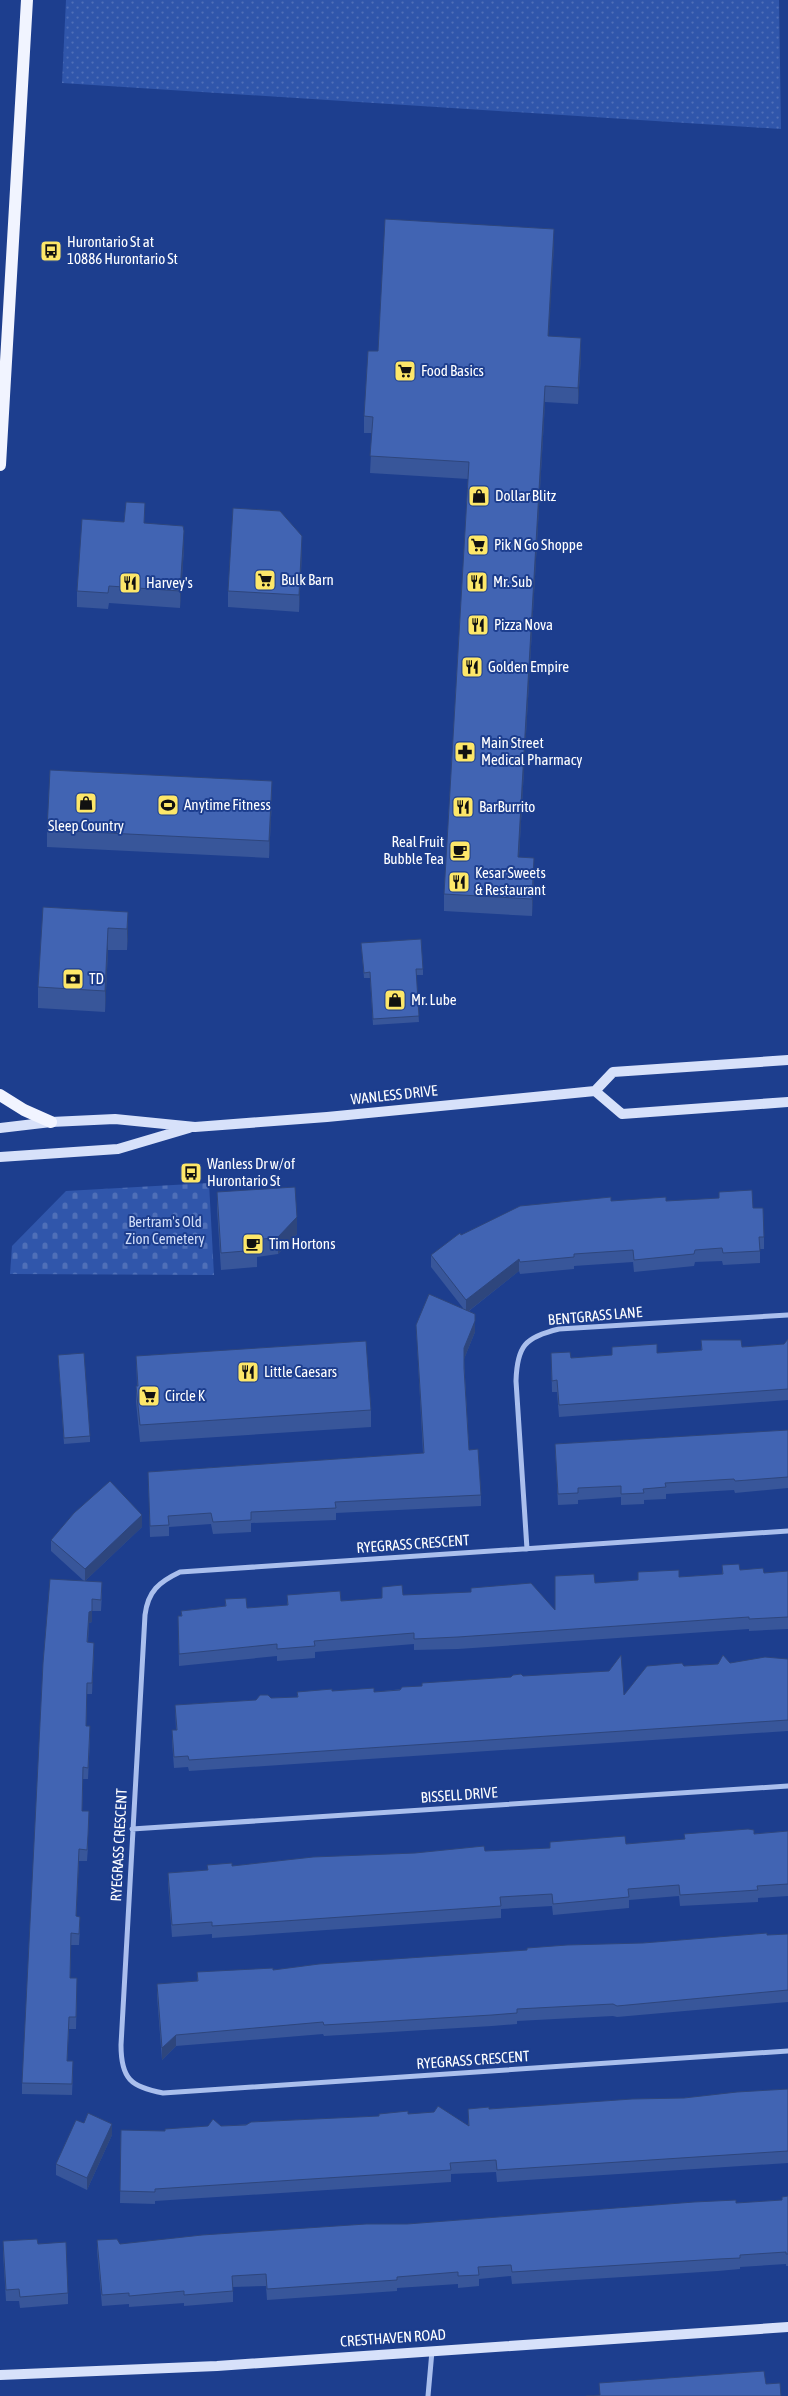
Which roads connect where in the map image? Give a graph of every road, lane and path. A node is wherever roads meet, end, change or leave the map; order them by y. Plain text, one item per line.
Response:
1 (27, 0) edge
2 (0, 465) edge
3 (788, 1060) edge
4 (595, 1091) junction
5 (0, 1095) edge
6 (788, 1102) edge
7 (51, 1122) junction
8 (195, 1127) junction
9 (0, 1128) edge
10 (0, 1157) edge
11 (788, 1315) edge
12 (788, 1531) edge
13 (527, 1550) junction
14 (788, 1786) edge
15 (132, 1829) junction
16 (788, 2052) edge
17 (788, 2327) edge
18 (432, 2351) junction
19 (0, 2374) edge
20 (428, 2396) edge

1 - 2 main road
3 - 4 main road
4 - 6 main road
4 - 8 main road, WANLESS DRIVE
5 - 7 main road
7 - 8 main road, WANLESS DRIVE
7 - 9 main road, WANLESS DRIVE
8 - 10 main road, WANLESS DRIVE
11 - 13 street, BENTGRASS LANE
12 - 13 street, RYEGRASS CRESCENT
13 - 15 street, RYEGRASS CRESCENT
14 - 15 street, BISSELL DRIVE
15 - 16 street, RYEGRASS CRESCENT
17 - 18 main road, CRESTHAVEN ROAD
18 - 19 main road, CRESTHAVEN ROAD
18 - 20 street

